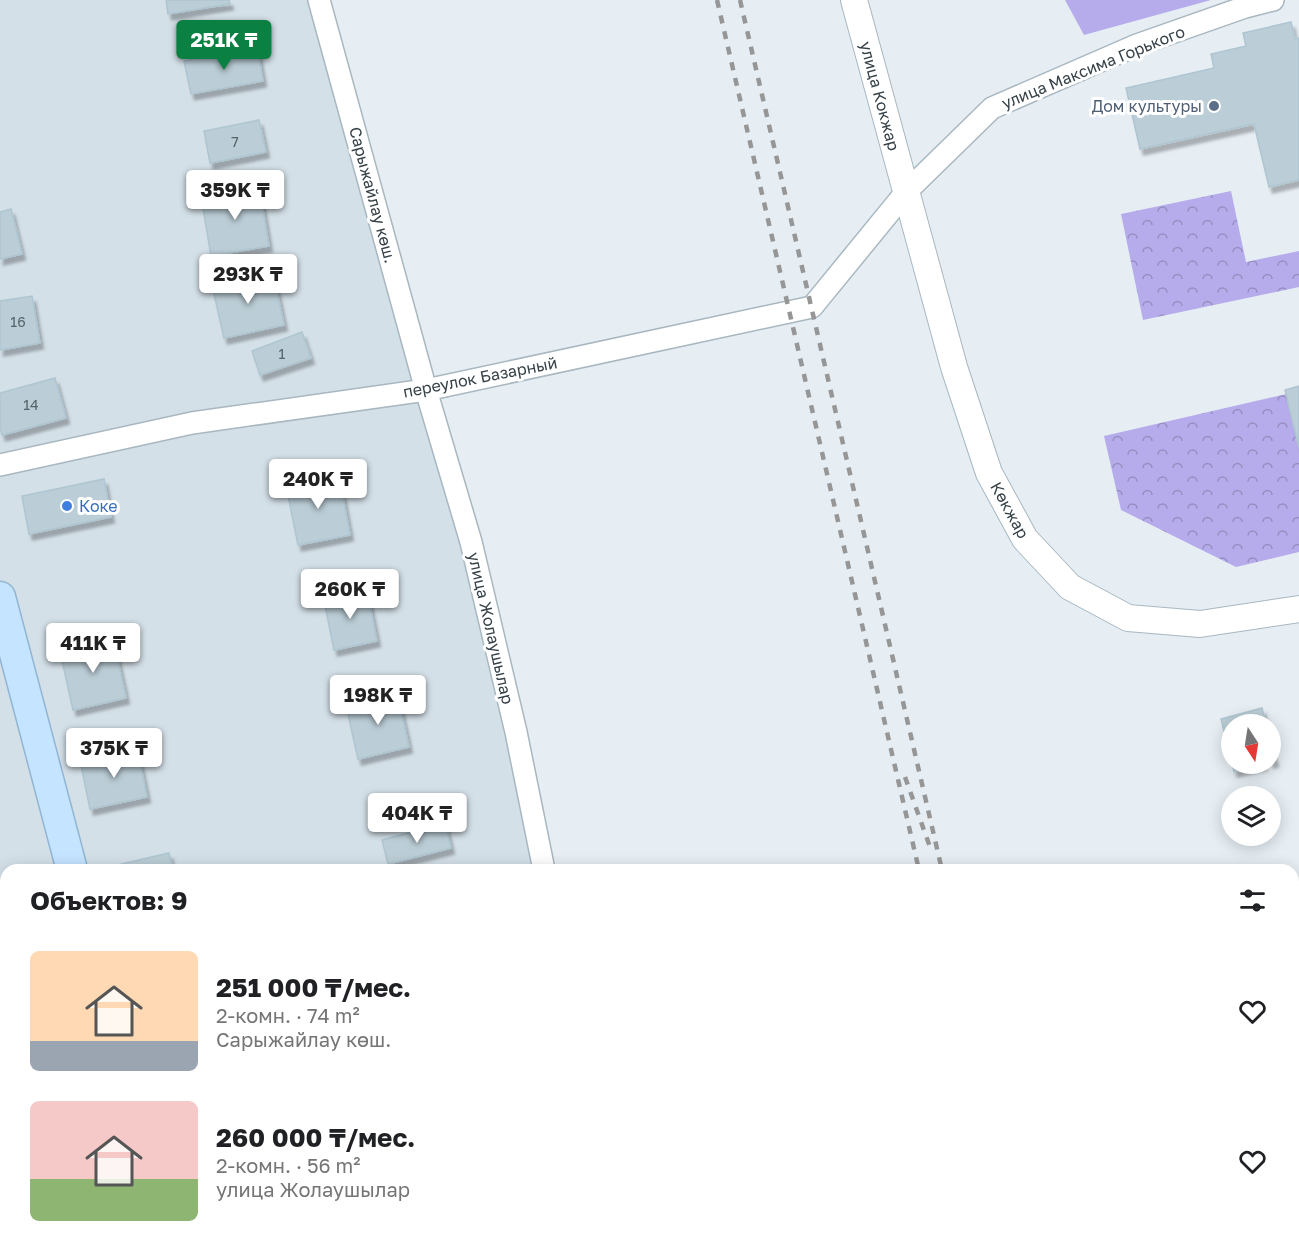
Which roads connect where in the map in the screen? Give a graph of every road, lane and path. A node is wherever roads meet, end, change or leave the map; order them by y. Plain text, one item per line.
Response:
1 (319, 0) edge
2 (854, 0) edge
3 (1273, 0) edge
4 (906, 192) junction
5 (426, 390) junction
6 (0, 465) edge
7 (0, 597) edge
8 (1299, 609) edge
9 (70, 864) edge
10 (543, 864) edge

1 - 5 street, Сарыжайлау көш.
2 - 4 street, улица Кокжар
3 - 4 street, улица Максима Горького
4 - 5 street, переулок Базарный
4 - 8 street, Көкжар
5 - 6 street, переулок Базарный
5 - 10 street, улица Жолаушылар
7 - 9 main road

